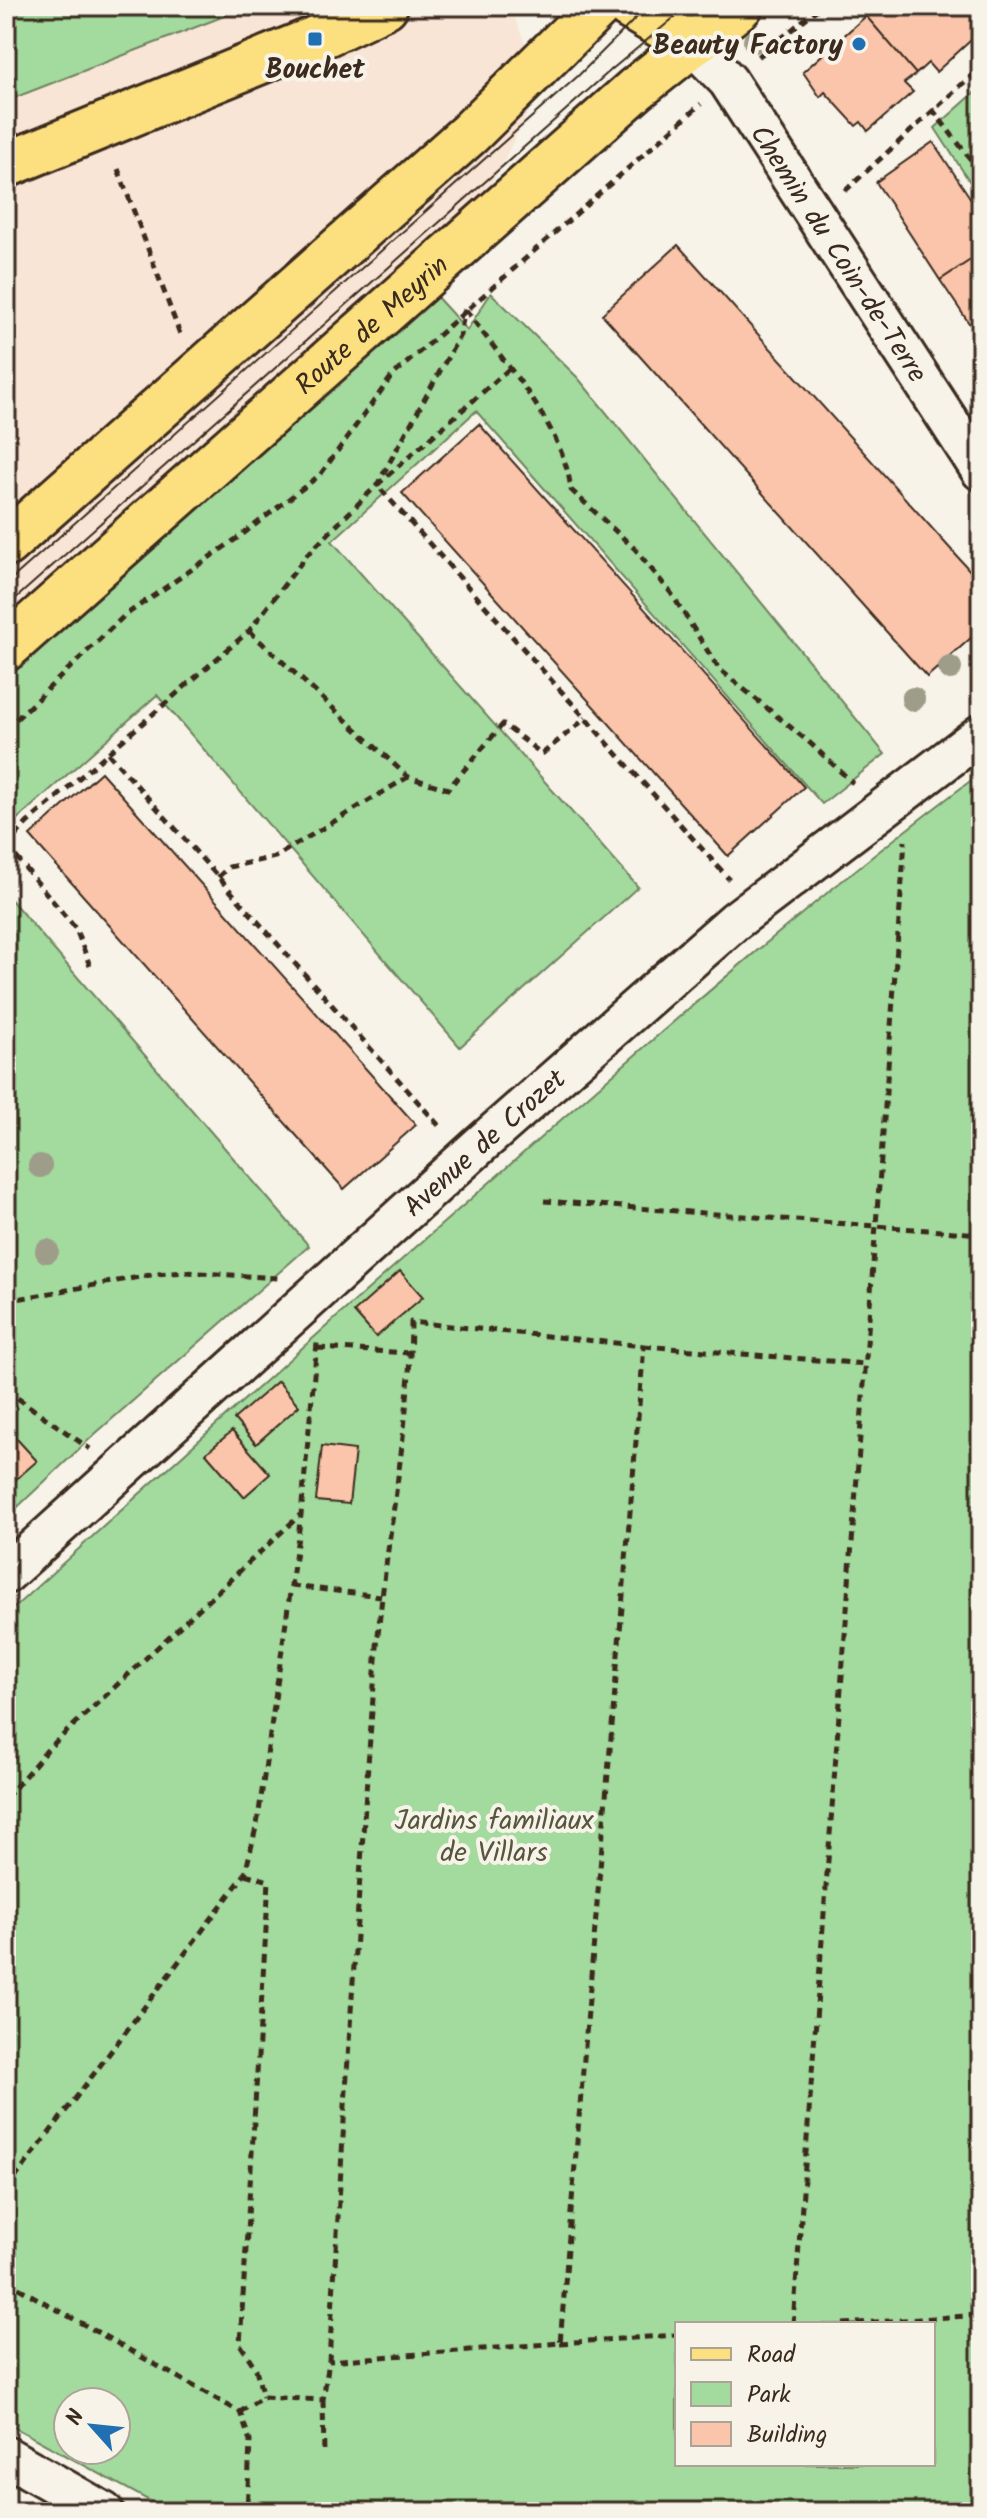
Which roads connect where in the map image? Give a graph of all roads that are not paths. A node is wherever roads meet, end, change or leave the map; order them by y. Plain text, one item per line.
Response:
1 (599, 6) edge
2 (628, 6) edge
3 (740, 6) edge
4 (377, 8) edge
5 (691, 43) junction
6 (6, 165) edge
7 (981, 471) edge
8 (6, 544) edge
9 (6, 648) edge
10 (981, 734) edge
11 (6, 1574) edge
12 (6, 2456) edge
13 (104, 2512) edge

1 - 8 main road
2 - 5 main road
3 - 5 main road, Route de Meyrin
4 - 6 main road
5 - 7 street, Chemin du Coin-de-Terre
5 - 9 main road, Route de Meyrin
10 - 11 street, Avenue de Crozet
12 - 13 street

